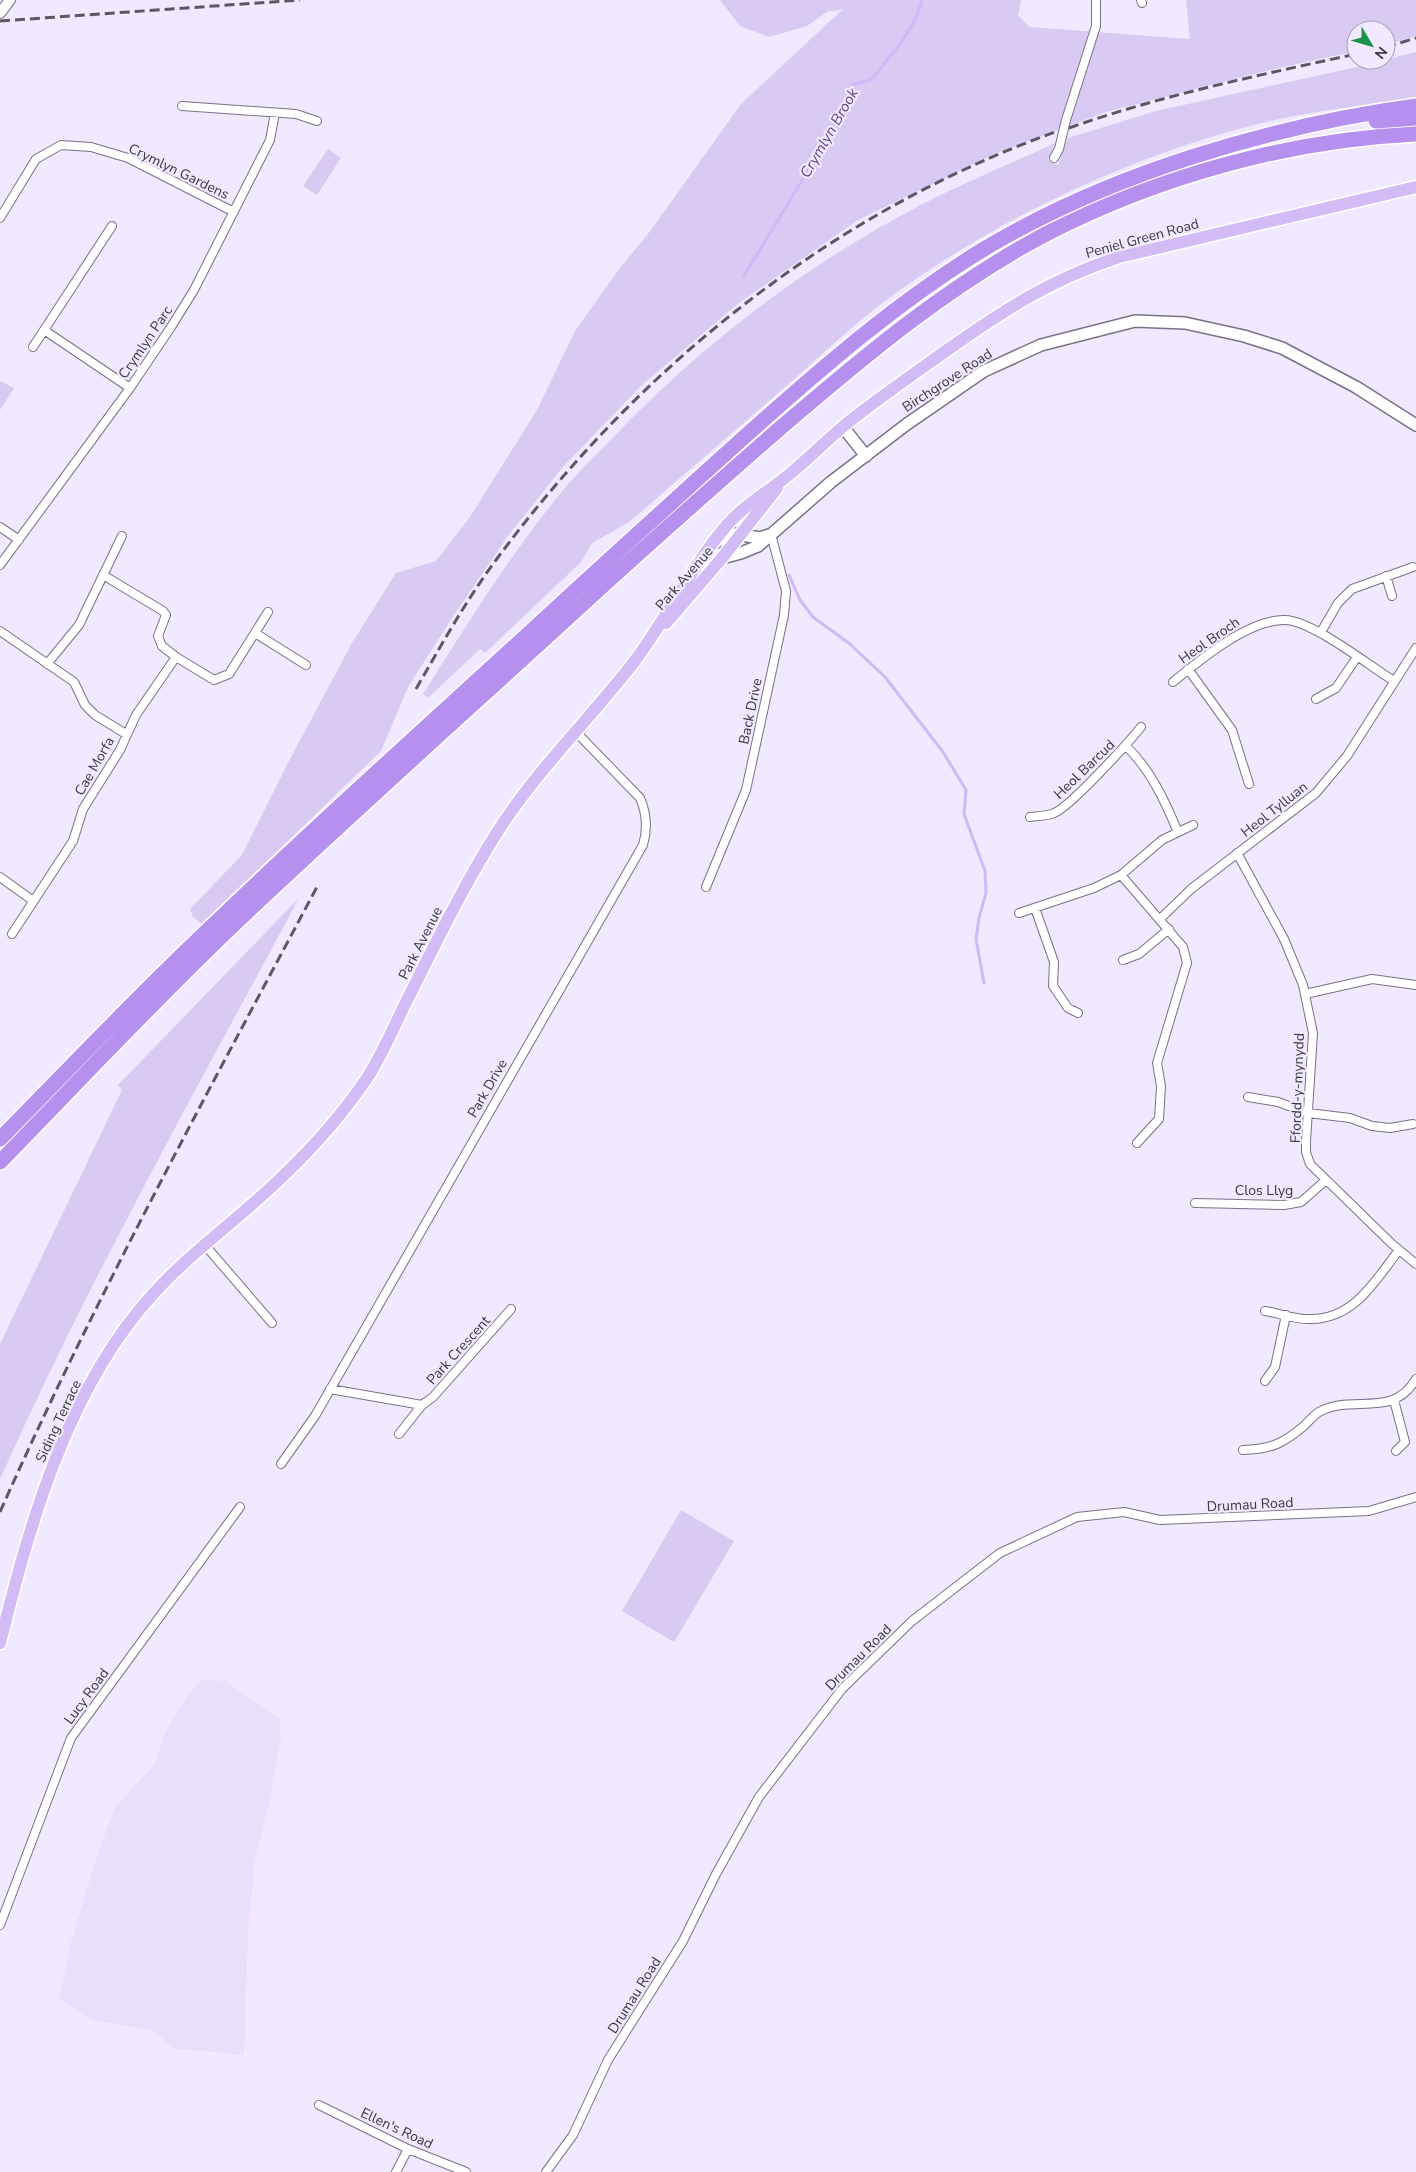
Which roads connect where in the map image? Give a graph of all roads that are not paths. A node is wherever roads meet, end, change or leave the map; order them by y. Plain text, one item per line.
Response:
1 (1096, 0) edge
2 (9, 1) edge
3 (0, 13) edge
4 (182, 106) dead end
5 (1416, 106) edge
6 (275, 112) junction
7 (1416, 118) edge
8 (318, 121) dead end
9 (1292, 130) junction
10 (1416, 134) edge
11 (1389, 135) junction
12 (1416, 138) edge
13 (1054, 158) dead end
14 (1416, 188) edge
15 (234, 212) junction
16 (0, 218) edge
17 (112, 226) dead end
18 (44, 330) junction
19 (33, 347) dead end
20 (130, 388) junction
21 (1416, 424) edge
22 (843, 427) junction
23 (866, 456) junction
24 (786, 476) junction
25 (0, 527) edge
26 (771, 534) junction
27 (741, 535) junction
28 (122, 536) dead end
29 (19, 540) junction
30 (714, 543) junction
31 (722, 558) junction
32 (0, 564) edge
33 (1413, 567) dead end
34 (103, 575) junction
35 (1386, 576) junction
36 (1392, 596) dead end
37 (268, 612) dead end
38 (0, 631) edge
39 (1321, 632) junction
40 (255, 633) junction
41 (649, 640) junction
42 (1416, 648) edge
43 (176, 657) junction
44 (1357, 657) junction
45 (47, 664) junction
46 (306, 665) dead end
47 (1188, 669) junction
48 (1173, 682) dead end
49 (1394, 682) junction
50 (1316, 699) dead end
51 (1141, 726) dead end
52 (576, 732) junction
53 (126, 734) junction
54 (1126, 746) junction
55 (1249, 784) dead end
56 (1030, 816) dead end
57 (1193, 825) dead end
58 (1177, 830) junction
59 (1237, 853) junction
60 (1121, 875) junction
61 (0, 877) edge
62 (706, 887) dead end
63 (32, 900) junction
64 (1034, 908) junction
65 (1019, 913) dead end
66 (1160, 919) junction
67 (1169, 929) junction
68 (12, 934) dead end
69 (1124, 960) dead end
70 (1416, 985) edge
71 (1305, 994) junction
72 (1078, 1013) dead end
73 (1248, 1098) dead end
74 (1308, 1113) junction
75 (1415, 1124) edge
76 (0, 1139) edge
77 (1137, 1143) dead end
78 (0, 1162) edge
79 (1326, 1180) junction
80 (1195, 1203) dead end
81 (204, 1244) junction
82 (1399, 1250) junction
83 (1416, 1264) edge
84 (511, 1309) dead end
85 (1265, 1311) dead end
86 (1286, 1315) junction
87 (272, 1322) dead end
88 (1416, 1379) edge
89 (1265, 1381) dead end
90 (330, 1389) junction
91 (1394, 1400) junction
92 (422, 1405) junction
93 (400, 1434) dead end
94 (1243, 1450) dead end
95 (1396, 1451) dead end
96 (281, 1464) dead end
97 (1416, 1497) edge
98 (240, 1507) dead end
99 (0, 1643) edge
100 (0, 1925) edge
101 (319, 2104) dead end
102 (408, 2149) junction
103 (396, 2172) edge
104 (466, 2172) edge
105 (546, 2172) edge

1 - 13 street
2 - 3 street
4 - 6 street
5 - 9 highway
6 - 8 street
6 - 15 street, Crymlyn Parc
7 - 9 highway
9 - 76 highway
10 - 11 highway
11 - 12 highway
11 - 78 highway
14 - 22 main road, Peniel Green Road
15 - 16 street, Crymlyn Gardens
15 - 20 street, Crymlyn Parc
17 - 18 street
18 - 19 street
18 - 20 street
20 - 29 street, Crymlyn Parc
21 - 23 main road, Birchgrove Road
22 - 23 main road
22 - 24 main road, Peniel Green Road
23 - 26 main road, Birchgrove Road
24 - 27 main road, Peniel Green Road
24 - 30 main road, Peniel Green Road
25 - 29 street
26 - 27 main road
26 - 31 main road, Birchgrove Road
26 - 62 street, Back Drive
27 - 30 main road
27 - 31 main road, Park Avenue
28 - 34 street
29 - 32 street, Crymlyn Parc
30 - 41 main road, Park Avenue
31 - 41 main road, Park Avenue
33 - 35 street
34 - 43 street
34 - 45 street
35 - 36 street
35 - 39 street
37 - 40 street
38 - 45 street
39 - 44 street, Heol Broch
39 - 47 street, Heol Broch
40 - 43 street
40 - 46 street
41 - 52 main road, Park Avenue
42 - 49 street, Heol Tylluan
43 - 53 street, Cae Morfa
44 - 49 street, Heol Broch
44 - 50 street
45 - 53 street
47 - 48 street, Heol Broch
47 - 55 street
49 - 59 street, Heol Tylluan
51 - 54 street, Heol Barcud
52 - 81 main road, Park Avenue
52 - 90 street, Park Drive
53 - 63 street, Cae Morfa
54 - 56 street, Heol Barcud
54 - 58 street, Heol Barcud
57 - 58 street
58 - 60 street
59 - 66 street, Heol Tylluan
59 - 71 street, Ffordd-y-mynydd
60 - 64 street
60 - 66 street
61 - 63 street
63 - 68 street, Cae Morfa
64 - 65 street
64 - 72 street
66 - 67 street
67 - 69 street
67 - 77 street
70 - 71 street
71 - 74 street, Ffordd-y-mynydd
73 - 74 street
74 - 75 street
74 - 79 street, Ffordd-y-mynydd
79 - 80 street, Clos Llyg
79 - 82 street, Ffordd-y-mynydd
81 - 87 street
81 - 99 main road, Siding Terrace
82 - 83 street, Ffordd-y-mynydd
82 - 86 street
84 - 92 street, Park Crescent
85 - 86 street
86 - 89 street
88 - 91 street
90 - 92 street
90 - 96 street, Park Drive
91 - 94 street
91 - 95 street
92 - 93 street, Park Crescent
97 - 105 street, Drumau Road
98 - 100 street, Lucy Road
101 - 102 street, Ellen's Road
102 - 103 street
102 - 104 street, Ellen's Road

